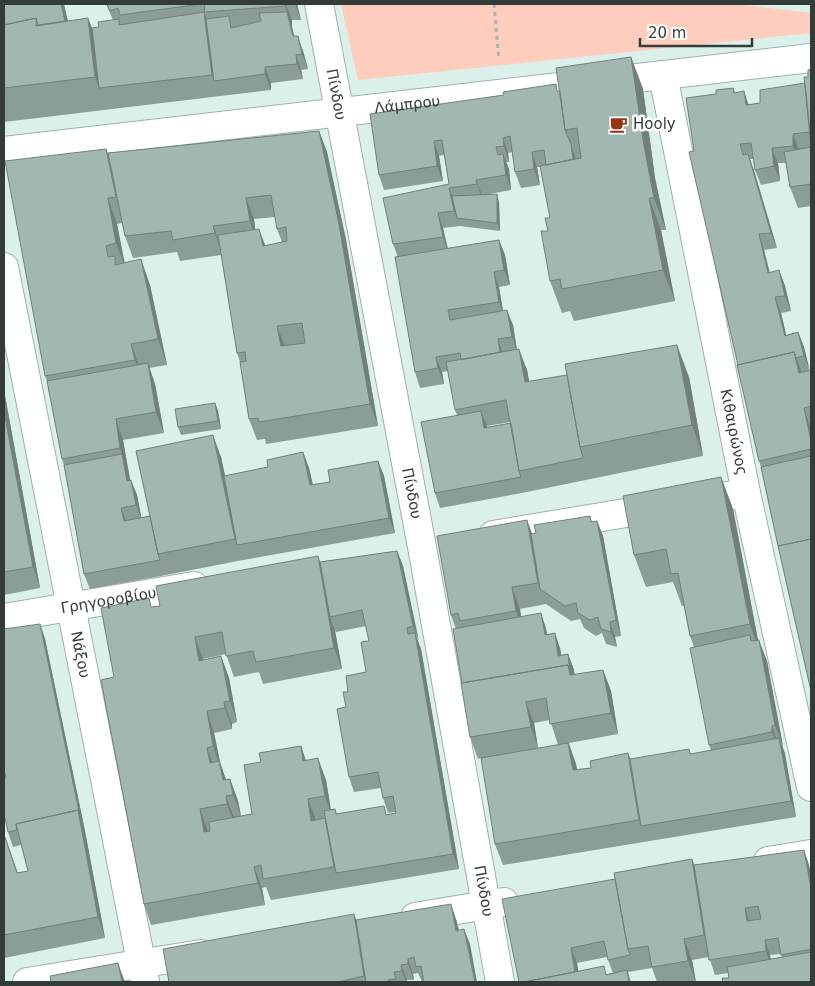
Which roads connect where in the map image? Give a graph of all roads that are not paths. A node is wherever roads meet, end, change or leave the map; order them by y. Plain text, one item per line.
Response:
1 (319, 4) edge
2 (811, 58) edge
3 (663, 75) junction
4 (338, 112) junction
5 (4, 151) edge
6 (4, 267) edge
7 (746, 492) junction
8 (412, 549) junction
9 (217, 582) edge
10 (71, 607) junction
11 (4, 618) edge
12 (811, 787) edge
13 (811, 854) edge
14 (742, 865) edge
15 (525, 899) edge
16 (486, 905) junction
17 (387, 922) edge
18 (230, 949) edge
19 (143, 973) edge
20 (27, 982) edge
21 (500, 982) edge

1 - 4 street, Πίνδου
2 - 3 street, Λάμπρου
3 - 4 street, Λάμπρου
3 - 7 street, Κιθαιρώνος
4 - 5 street, Λάμπρου
4 - 8 street, Πίνδου
6 - 10 street, Νάξου
7 - 8 street
7 - 12 street, Κιθαιρώνος
8 - 16 street, Πίνδου
9 - 10 street, Γρηγοροβίου
10 - 11 street, Γρηγοροβίου
10 - 19 street, Νάξου
13 - 14 street
15 - 16 street
16 - 17 street
16 - 21 street, Πίνδου
18 - 19 street
19 - 20 street

